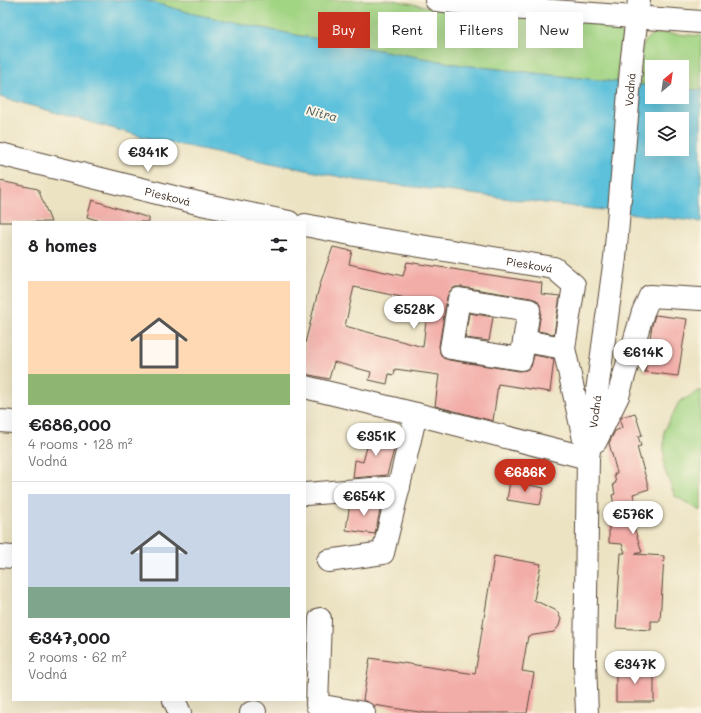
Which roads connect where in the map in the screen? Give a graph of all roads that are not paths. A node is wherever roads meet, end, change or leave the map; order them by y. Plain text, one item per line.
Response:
1 (436, 0) edge
2 (638, 8) edge
3 (701, 22) edge
4 (0, 154) edge
5 (284, 221) edge
6 (306, 225) edge
7 (701, 299) edge
8 (524, 341) dead end
9 (564, 348) junction
10 (306, 387) edge
11 (416, 414) junction
12 (0, 421) edge
13 (12, 422) edge
14 (588, 458) junction
15 (399, 487) junction
16 (306, 494) edge
17 (0, 556) edge
18 (12, 557) edge
19 (328, 561) dead end
20 (320, 619) dead end
21 (174, 701) edge
22 (180, 713) edge
23 (364, 713) edge
24 (587, 713) edge

1 - 2 street
2 - 3 street
2 - 14 street, Vodná
4 - 5 street, Piesková
6 - 9 street, Piesková
7 - 14 street
8 - 9 street
9 - 14 street, Piesková
10 - 11 street
11 - 14 street
11 - 15 street
12 - 13 street
14 - 24 street, Vodná
15 - 16 street
15 - 19 street
17 - 18 street
20 - 23 street
21 - 22 street

